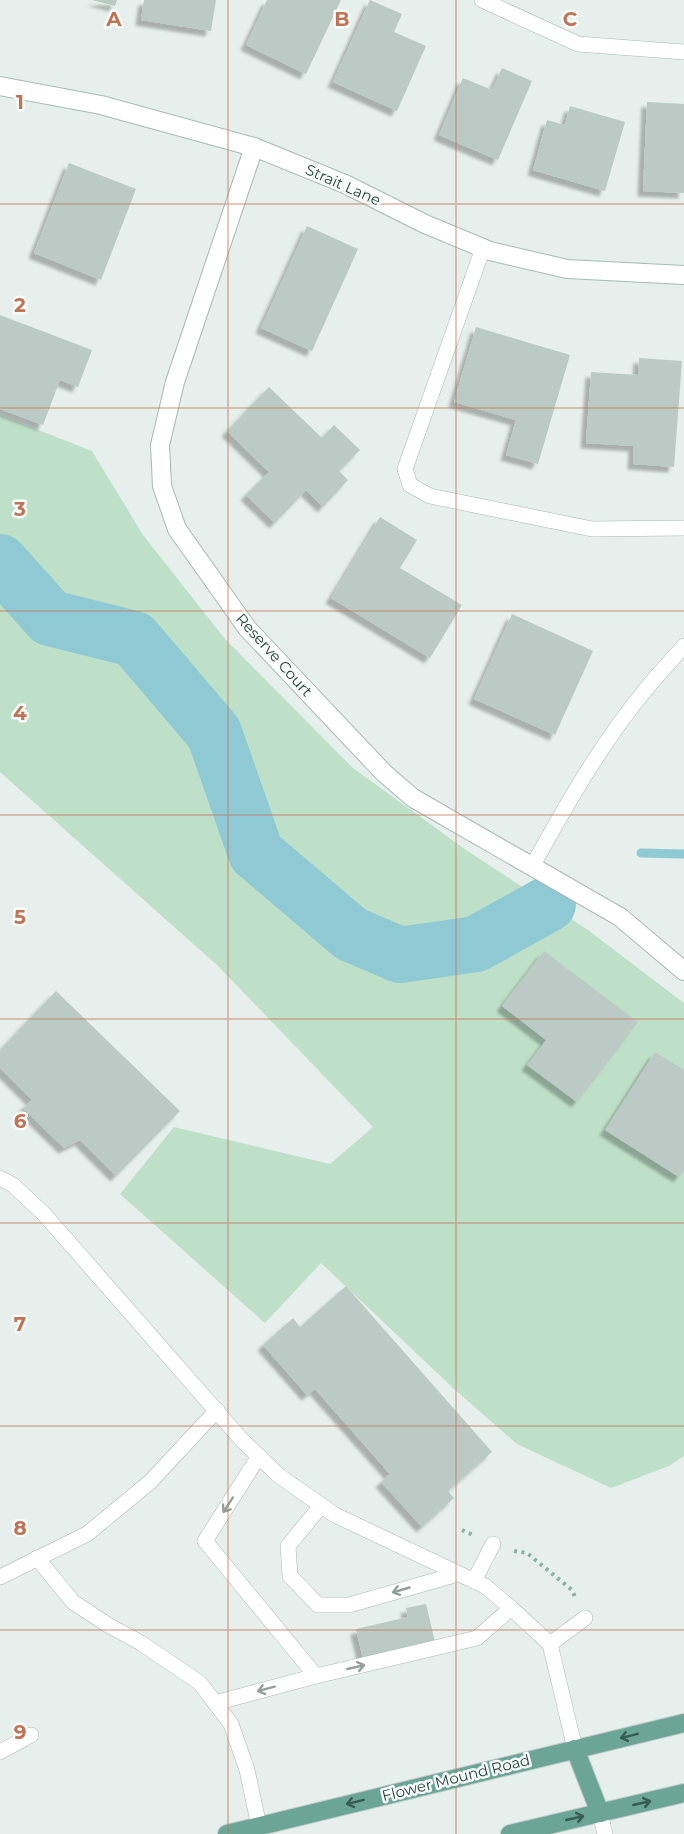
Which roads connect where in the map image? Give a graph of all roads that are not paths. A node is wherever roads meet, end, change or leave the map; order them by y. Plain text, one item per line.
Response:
1 (482, 0) edge
2 (684, 52) edge
3 (0, 86) edge
4 (254, 147) junction
5 (483, 248) junction
6 (684, 275) edge
7 (684, 528) edge
8 (684, 646) edge
9 (532, 867) junction
10 (684, 970) edge
11 (0, 1178) edge
12 (217, 1410) junction
13 (259, 1456) junction
14 (321, 1506) junction
15 (493, 1544) road end
16 (37, 1558) junction
17 (458, 1574) junction
18 (0, 1577) edge
19 (474, 1581) junction
20 (511, 1608) junction
21 (583, 1619) road end
22 (550, 1644) junction
23 (316, 1676) junction
24 (215, 1703) junction
25 (684, 1723) edge
26 (31, 1736) dead end
27 (575, 1749) junction
28 (0, 1752) edge
29 (684, 1793) edge
30 (600, 1813) junction
31 (259, 1826) junction
32 (227, 1834) edge
33 (510, 1834) edge
34 (604, 1834) edge

1 - 2 lane
3 - 4 street, Strait Lane
4 - 5 street, Strait Lane
4 - 9 street, Reserve Court
5 - 6 street, Strait Lane
5 - 7 lane
8 - 9 lane
9 - 10 street, Reserve Court
11 - 12 lane
12 - 13 lane
12 - 16 lane
13 - 14 lane
13 -> 23 lane
14 - 17 lane
17 -> 14 lane
15 - 19 lane
16 - 18 lane
16 - 24 lane
17 - 19 lane
19 - 20 lane
20 - 22 lane
23 -> 20 lane
21 - 22 lane
22 - 27 lane
23 -> 24 lane
24 - 31 lane
25 -> 27 main road, Flower Mound Road
26 - 28 lane
27 - 30 main road
27 -> 31 main road, Flower Mound Road
30 -> 29 main road
33 -> 30 main road
30 - 34 lane
31 - 32 main road, Flower Mound Road

